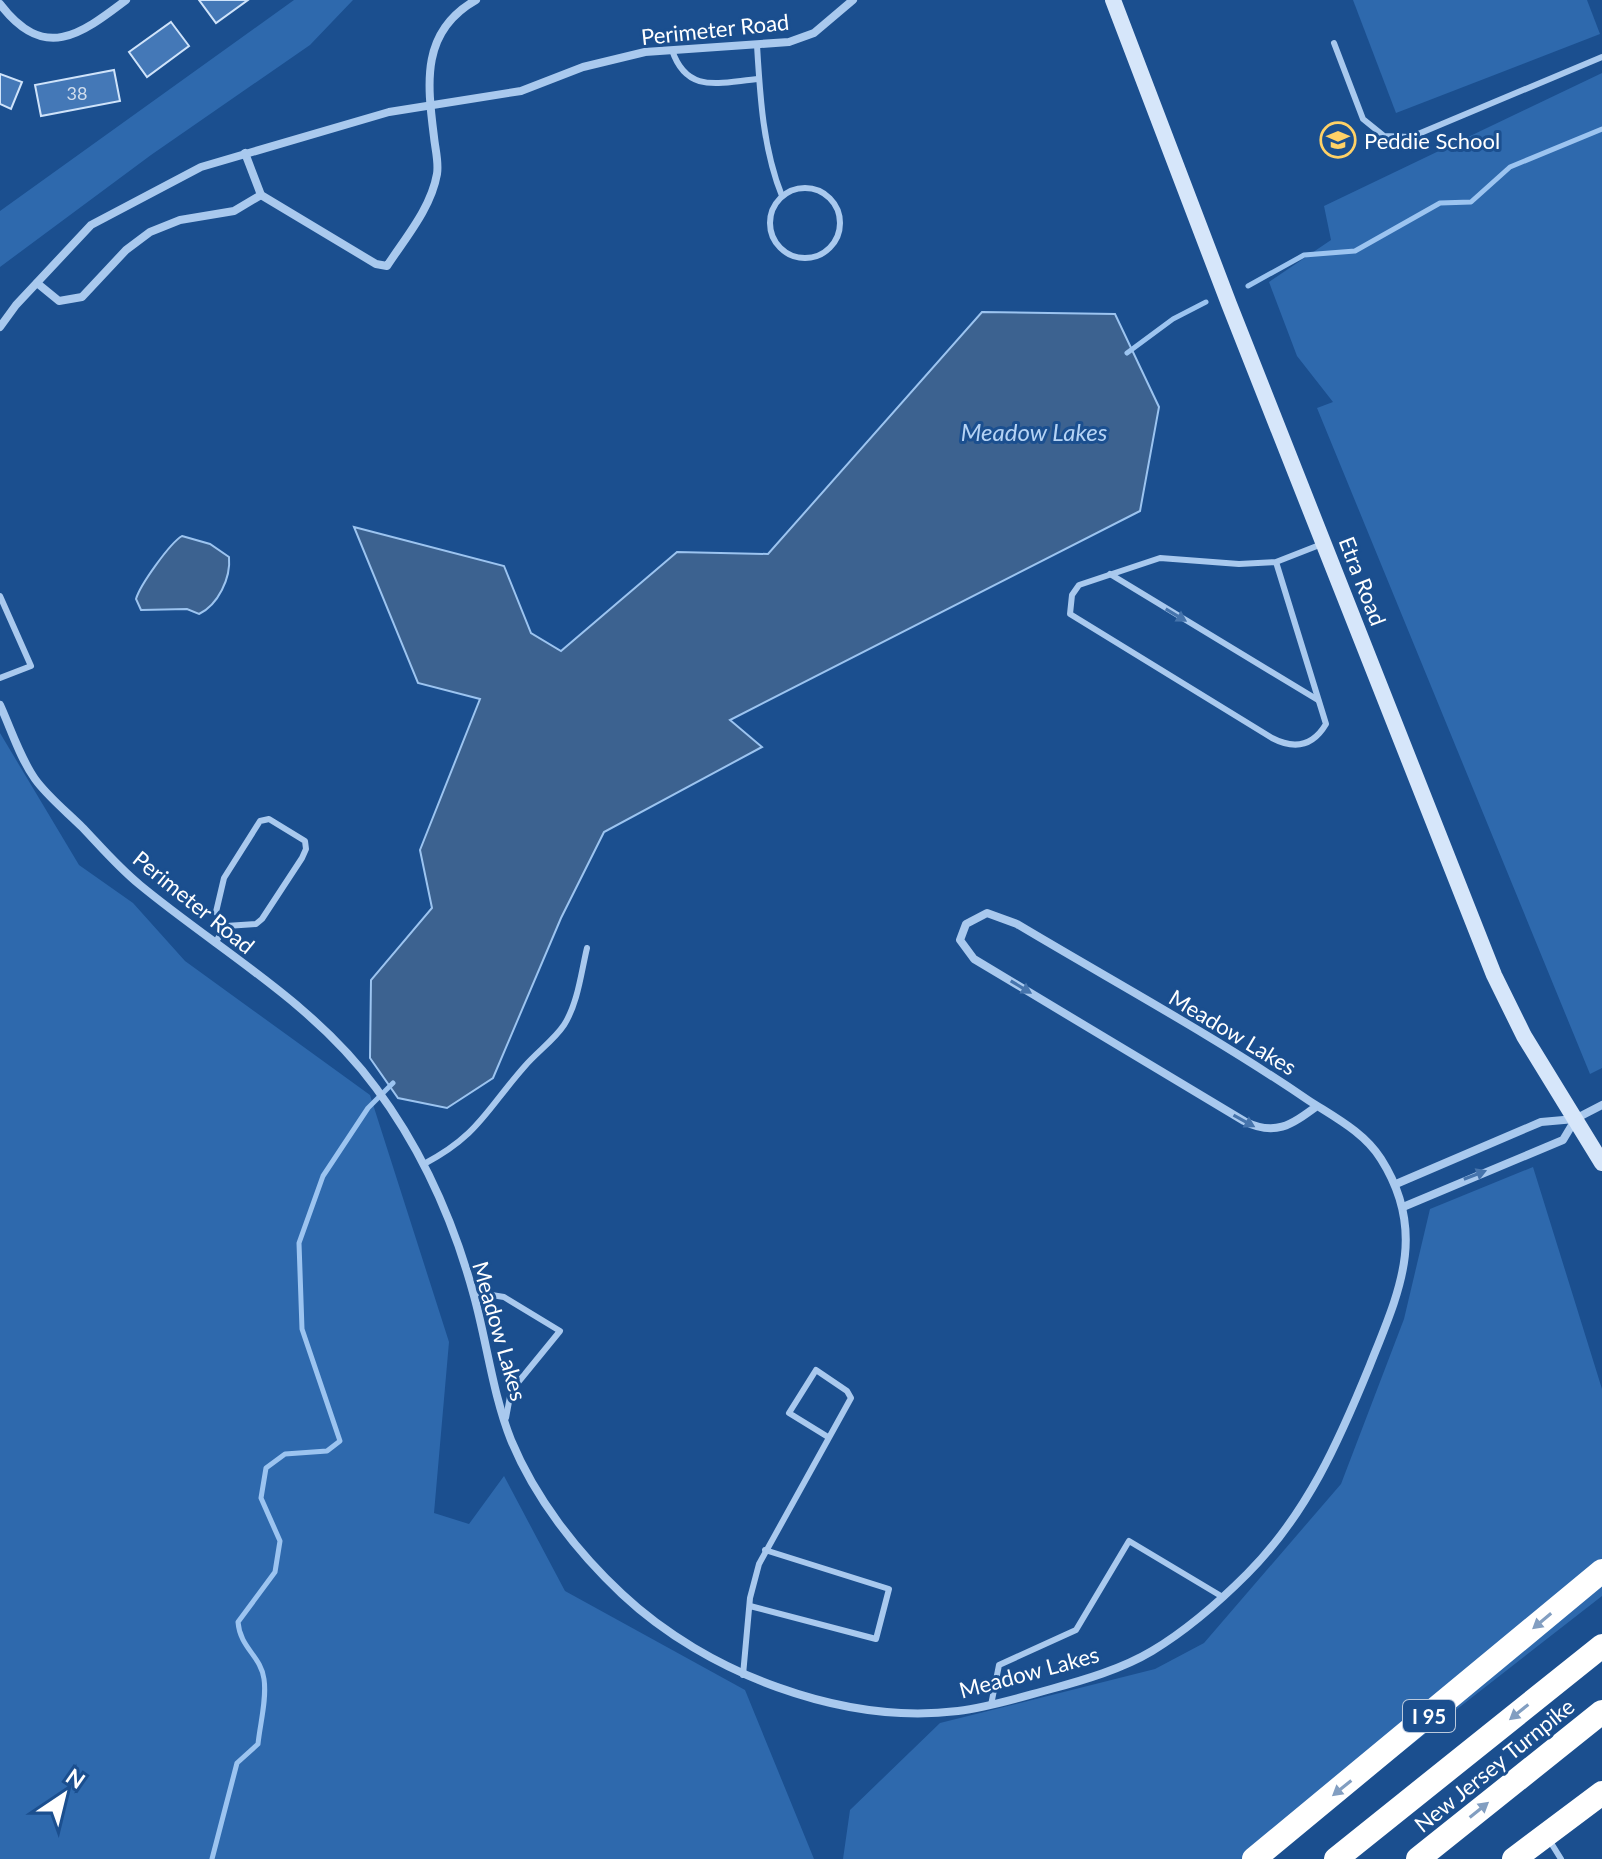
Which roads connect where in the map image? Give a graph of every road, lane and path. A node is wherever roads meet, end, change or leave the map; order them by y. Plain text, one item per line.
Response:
1 (126, 0) edge
2 (476, 0) edge
3 (853, 0) edge
4 (1113, 0) edge
5 (0, 4) edge
6 (1334, 43) dead end
7 (757, 45) junction
8 (672, 50) junction
9 (1602, 57) edge
10 (759, 79) junction
11 (430, 105) junction
12 (245, 153) junction
13 (261, 195) junction
14 (782, 196) junction
15 (37, 283) junction
16 (0, 327) edge
17 (1325, 543) junction
18 (1276, 562) junction
19 (1110, 574) junction
20 (0, 596) edge
21 (0, 678) edge
22 (1318, 700) junction
23 (0, 705) edge
24 (226, 926) junction
25 (215, 943) junction
26 (587, 948) dead end
27 (361, 1068) joint
28 (1602, 1105) edge
29 (1317, 1106) junction
30 (1575, 1119) junction
31 (1602, 1163) edge
32 (424, 1164) junction
33 (1396, 1184) junction
34 (1403, 1207) junction
35 (473, 1292) junction
36 (506, 1418) junction
37 (828, 1437) junction
38 (765, 1550) junction
39 (1602, 1571) edge
40 (1221, 1596) junction
41 (750, 1606) junction
42 (1602, 1646) edge
43 (743, 1675) junction
44 (991, 1705) junction
45 (1602, 1712) edge
46 (1602, 1793) edge
47 (1546, 1835) junction
48 (1254, 1859) edge
49 (1336, 1859) edge
50 (1418, 1859) edge
51 (1514, 1859) edge
52 (1561, 1859) edge

1 - 5 street
2 - 11 street
3 - 7 street, Perimeter Road
4 - 17 main road, Etra Road
6 - 9 lane
7 - 8 street, Perimeter Road
7 - 10 lane
8 - 10 lane
8 - 11 street, Perimeter Road
10 - 14 lane
11 - 12 street, Perimeter Road
11 - 13 street
12 - 13 street
12 - 15 street, Perimeter Road
13 - 15 street
14 - 14 lane
15 - 16 street, Perimeter Road
17 - 18 lane
17 - 30 main road, Etra Road
18 - 19 lane
18 - 22 lane
19 -> 22 lane
19 - 22 lane
20 - 21 lane
23 - 25 street, Perimeter Road
24 - 24 lane
24 - 25 lane
25 - 27 street, Perimeter Road
26 - 32 lane
27 - 32 street, Meadow Lakes
28 - 30 street
29 -> 29 street, Meadow Lakes
29 - 33 street, Meadow Lakes
30 - 31 main road, Etra Road
30 - 33 street
34 -> 30 street
32 - 35 street, Meadow Lakes
33 - 34 street, Meadow Lakes
34 - 40 street, Meadow Lakes
35 - 36 street, Meadow Lakes
35 - 36 lane
36 - 43 street, Meadow Lakes
37 - 37 lane
37 - 38 lane
38 - 41 lane
38 - 41 lane
39 -> 48 highway, I 95
40 - 44 street, Meadow Lakes
40 - 44 lane
41 - 43 lane
42 -> 49 highway, New Jersey Turnpike / I 95
43 - 44 street, Meadow Lakes
50 -> 45 highway, New Jersey Turnpike
46 - 47 highway
47 - 51 highway
47 - 52 lane

